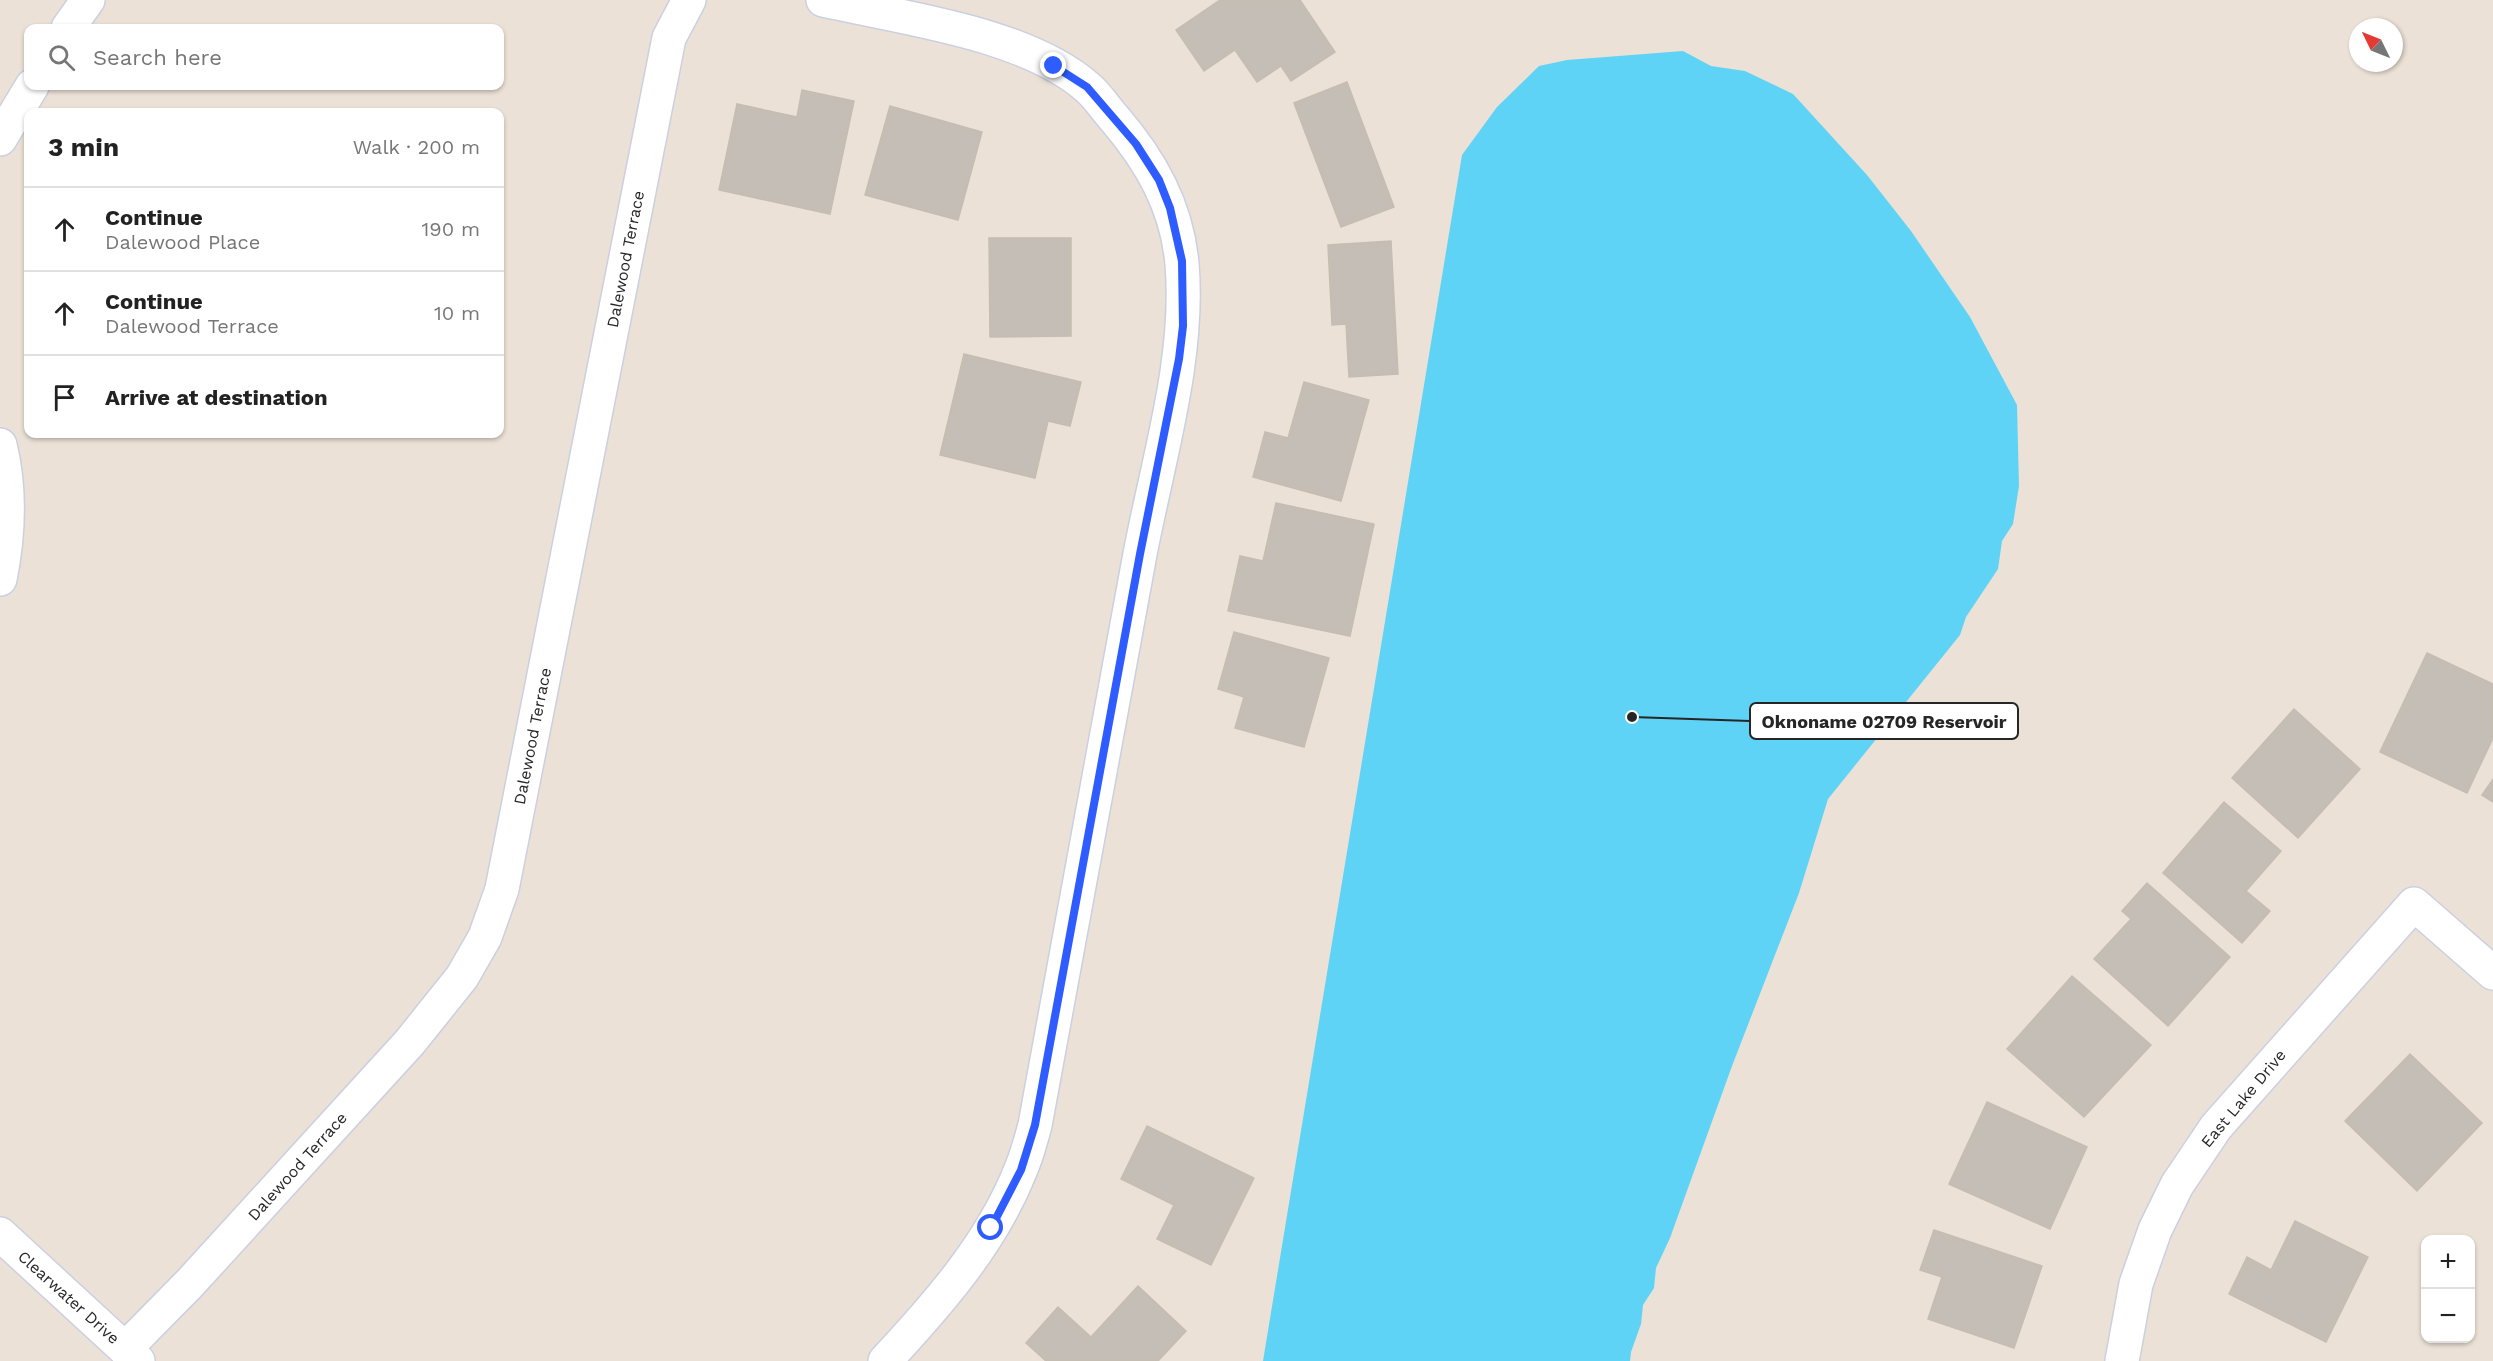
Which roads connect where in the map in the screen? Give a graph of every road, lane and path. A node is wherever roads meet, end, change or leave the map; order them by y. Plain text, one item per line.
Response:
1 (88, 0) edge
2 (689, 0) edge
3 (823, 0) edge
4 (71, 24) edge
5 (30, 90) edge
6 (0, 139) edge
7 (0, 445) edge
8 (0, 579) edge
9 (2493, 973) edge
10 (0, 1234) edge
11 (132, 1355) edge
12 (885, 1361) edge
13 (2121, 1361) edge

1 - 4 street
2 - 11 street, Dalewood Terrace
3 - 12 street
5 - 6 street
7 - 8 street
9 - 13 street, East Lake Drive
10 - 11 street, Clearwater Drive

